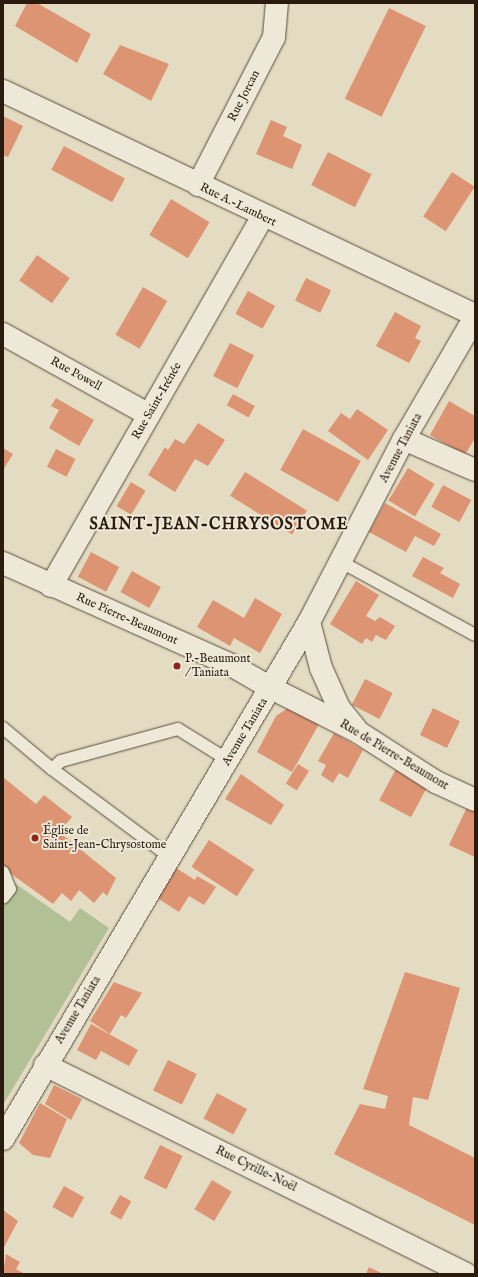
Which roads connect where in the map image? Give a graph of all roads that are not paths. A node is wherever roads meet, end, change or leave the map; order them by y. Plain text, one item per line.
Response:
1 (277, 3) edge
2 (3, 90) edge
3 (198, 185) junction
4 (262, 216) junction
5 (475, 316) edge
6 (3, 334) edge
7 (149, 415) junction
8 (404, 439) junction
9 (475, 470) edge
10 (3, 563) edge
11 (343, 563) junction
12 (51, 586) junction
13 (309, 622) junction
14 (475, 636) edge
15 (271, 688) junction
16 (3, 728) edge
17 (358, 732) junction
18 (228, 760) junction
19 (52, 769) junction
20 (475, 800) edge
21 (170, 857) junction
22 (3, 872) edge
23 (3, 898) edge
24 (45, 1065) junction
25 (3, 1139) edge
26 (466, 1274) edge

1 - 3 street, Rue Jorcan
2 - 3 street, Rue A.-Lambert
3 - 4 street, Rue A.-Lambert
4 - 5 street, Rue A.-Lambert
4 - 7 street, Rue Saint-Irénée
5 - 8 street, Avenue Taniata
6 - 7 street, Rue Powell
7 - 12 street, Rue Saint-Irénée
8 - 9 street
8 - 11 street, Avenue Taniata
10 - 12 street, Rue Pierre-Beaumont
11 - 13 street, Avenue Taniata
11 - 14 lane
12 - 15 street, Rue Pierre-Beaumont
13 - 15 street, Avenue Taniata
13 - 17 street
15 - 17 street, Rue de Pierre-Beaumont
15 - 18 street, Avenue Taniata
16 - 19 lane
17 - 20 street, Rue de Pierre-Beaumont
18 - 19 lane
18 - 21 street, Avenue Taniata
19 - 21 lane
21 - 24 street, Avenue Taniata
22 - 23 lane
24 - 25 street, Avenue Taniata
24 - 26 street, Rue Cyrille-Noël

